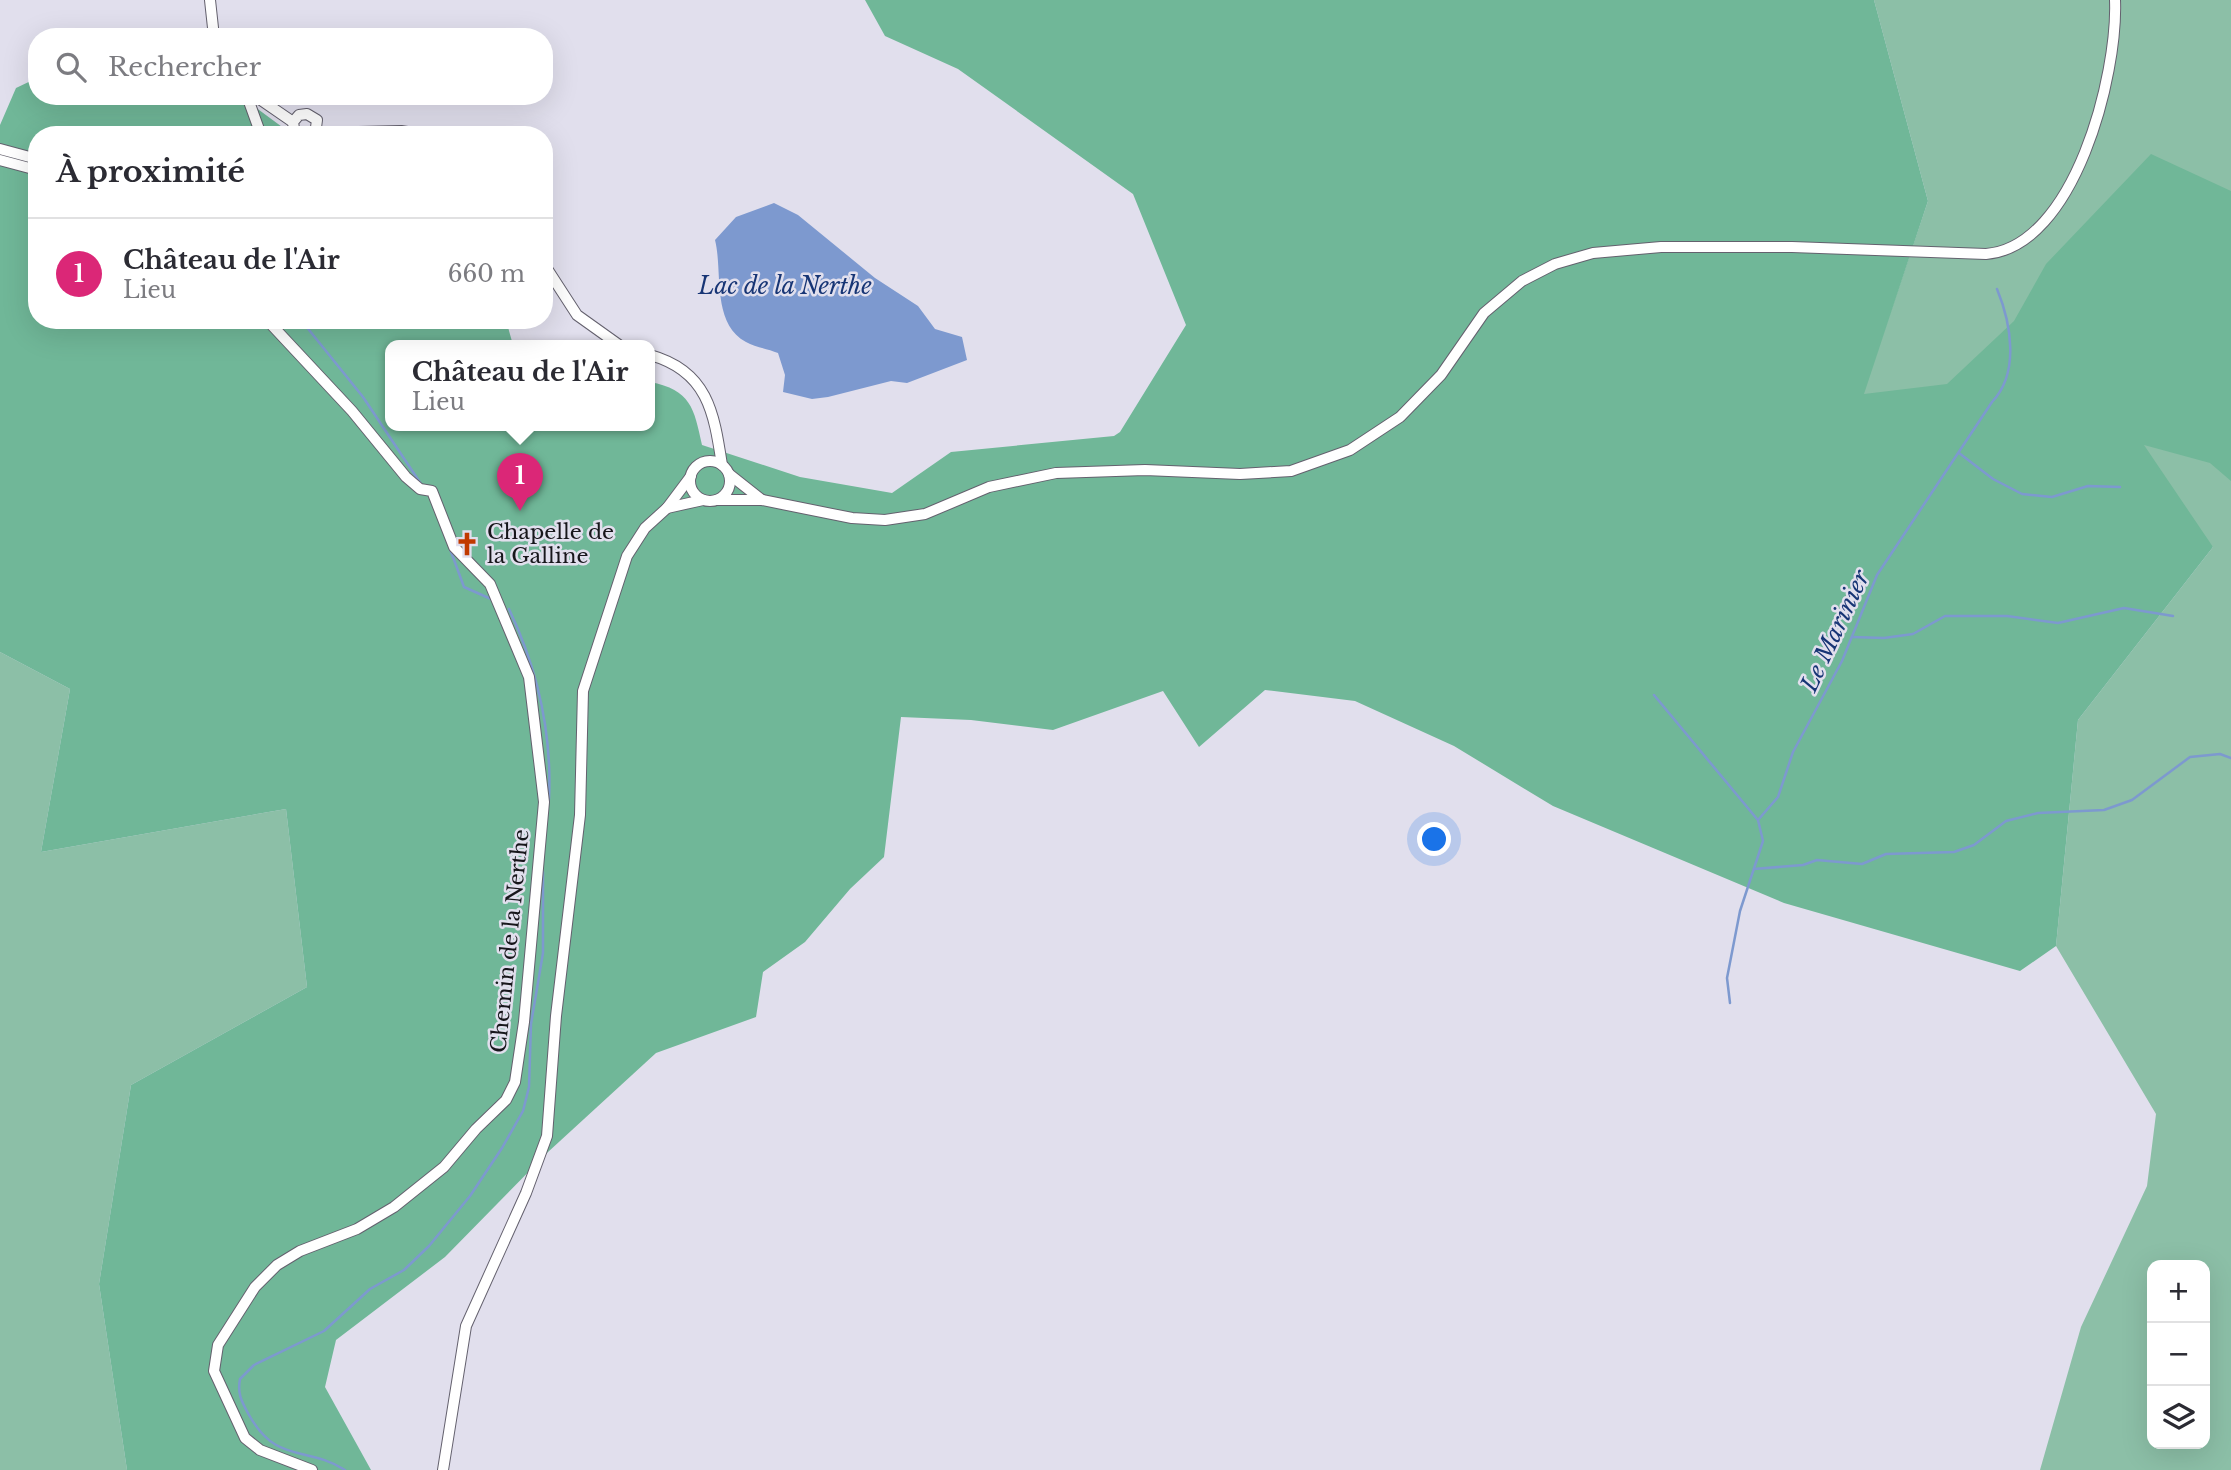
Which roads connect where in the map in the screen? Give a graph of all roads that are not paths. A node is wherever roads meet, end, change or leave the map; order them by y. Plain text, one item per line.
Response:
1 (210, 0) edge
2 (2115, 0) edge
3 (213, 28) edge
4 (250, 105) edge
5 (268, 105) edge
6 (293, 122) junction
7 (258, 126) edge
8 (294, 126) edge
9 (318, 126) edge
10 (0, 149) edge
11 (28, 157) edge
12 (0, 160) edge
13 (28, 168) edge
14 (553, 278) edge
15 (276, 329) edge
16 (612, 340) edge
17 (655, 357) edge
18 (716, 427) junction
19 (708, 461) junction
20 (726, 470) junction
21 (691, 476) junction
22 (703, 500) junction
23 (717, 500) junction
24 (762, 500) junction
25 (667, 508) junction
26 (312, 1470) edge
27 (443, 1470) edge

1 - 3 street
2 - 24 street
4 - 7 street
5 - 6 street
6 - 8 street
6 - 9 street
10 - 11 street
12 - 13 street
14 - 16 street
15 - 26 street, Chemin de la Nerthe
17 - 18 street
18 - 19 street
18 - 20 street
19 - 20 street
19 - 21 street
20 - 23 street
20 - 24 street
21 - 22 street
21 - 25 street
22 - 23 street
22 - 25 street
23 - 24 street
25 - 27 street

